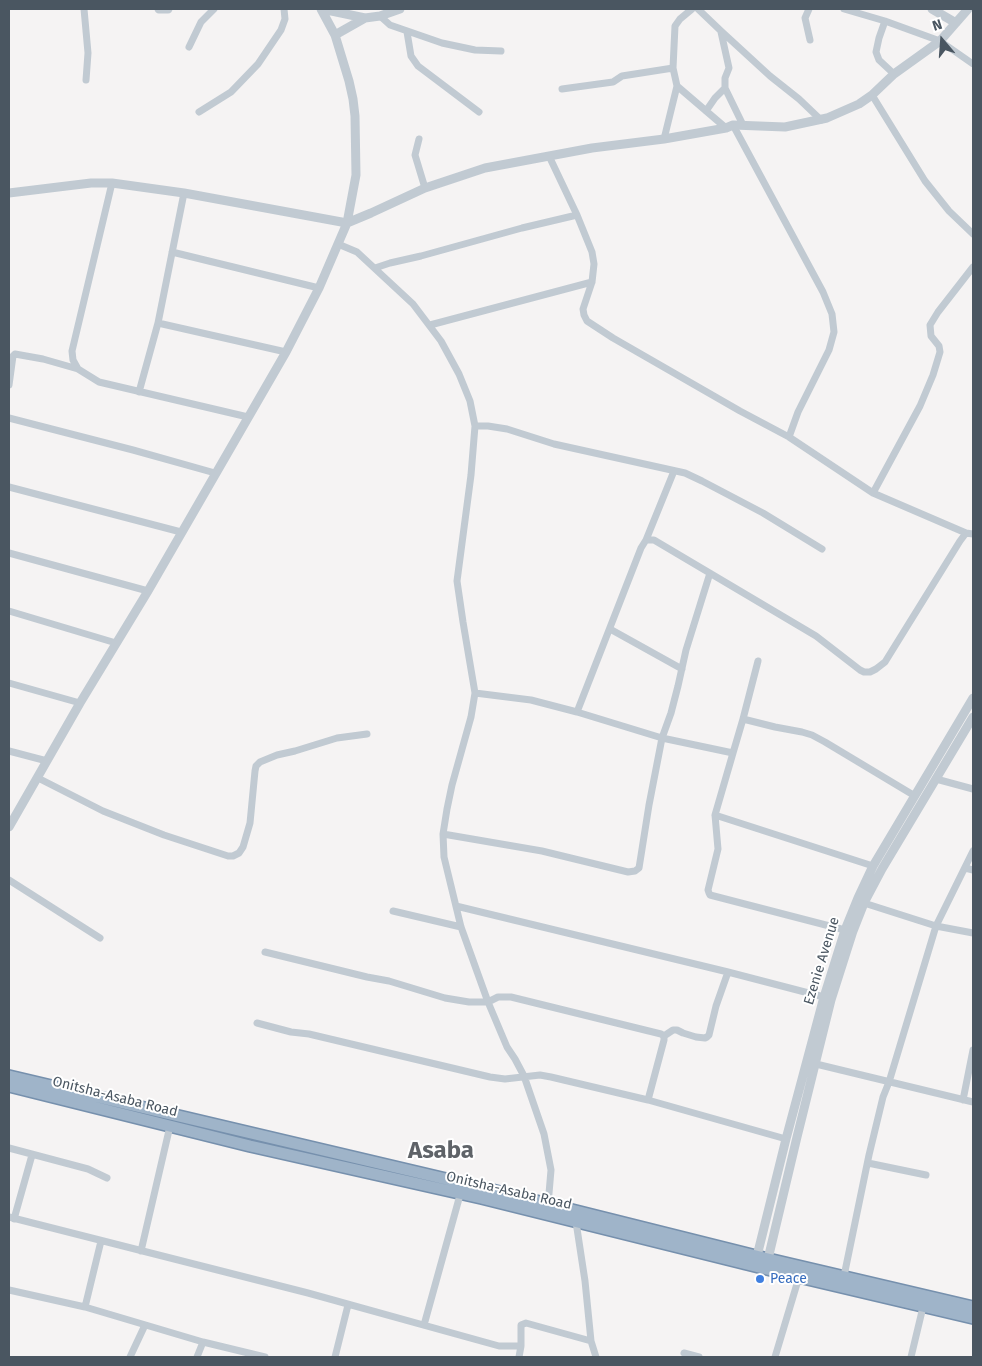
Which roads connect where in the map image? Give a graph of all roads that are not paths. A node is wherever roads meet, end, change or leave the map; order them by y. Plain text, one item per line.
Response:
1 (84, 9) edge
2 (159, 9) edge
3 (168, 9) edge
4 (214, 9) edge
5 (284, 9) edge
6 (322, 9) edge
7 (400, 9) edge
8 (692, 9) edge
9 (698, 9) edge
10 (809, 9) edge
11 (844, 9) edge
12 (932, 9) edge
13 (968, 9) edge
14 (380, 16) junction
15 (365, 18) junction
16 (886, 21) junction
17 (956, 23) junction
18 (721, 31) junction
19 (407, 32) junction
20 (335, 35) junction
21 (810, 40) dead end
22 (940, 41) junction
23 (189, 47) dead end
24 (501, 51) dead end
25 (973, 64) edge
26 (673, 68) junction
27 (894, 74) junction
28 (86, 80) dead end
29 (677, 86) junction
30 (725, 88) junction
31 (562, 89) dead end
32 (872, 95) junction
33 (706, 111) junction
34 (199, 112) dead end
35 (479, 112) dead end
36 (820, 120) junction
37 (743, 125) junction
38 (729, 127) junction
39 (419, 139) dead end
40 (664, 139) junction
41 (549, 156) junction
42 (112, 183) junction
43 (425, 188) junction
44 (9, 193) edge
45 (184, 193) junction
46 (577, 215) junction
47 (346, 223) junction
48 (973, 234) edge
49 (338, 244) junction
50 (172, 252) junction
51 (973, 267) edge
52 (375, 268) junction
53 (592, 282) junction
54 (319, 288) junction
55 (158, 324) junction
56 (430, 325) junction
57 (286, 352) junction
58 (78, 369) junction
59 (9, 385) edge
60 (139, 392) junction
61 (248, 417) junction
62 (9, 418) edge
63 (475, 426) junction
64 (789, 437) junction
65 (674, 471) junction
66 (216, 474) junction
67 (9, 487) edge
68 (873, 493) junction
69 (181, 532) junction
70 (969, 534) edge
71 (646, 540) junction
72 (822, 548) dead end
73 (9, 553) edge
74 (710, 573) junction
75 (148, 591) junction
76 (9, 611) edge
77 (610, 629) junction
78 (116, 643) junction
79 (758, 662) dead end
80 (682, 669) junction
81 (9, 683) edge
82 (476, 693) junction
83 (973, 698) edge
84 (80, 703) junction
85 (577, 712) junction
86 (973, 717) edge
87 (744, 719) junction
88 (367, 734) dead end
89 (662, 738) junction
90 (948, 750) junction
91 (9, 751) edge
92 (733, 753) junction
93 (47, 760) junction
94 (38, 778) junction
95 (936, 779) junction
96 (973, 789) edge
97 (915, 796) junction
98 (715, 816) junction
99 (9, 827) edge
100 (443, 834) junction
101 (973, 851) edge
102 (874, 866) junction
103 (965, 868) junction
104 (973, 870) edge
105 (9, 880) edge
106 (864, 903) junction
107 (456, 906) junction
108 (393, 911) dead end
109 (936, 926) junction
110 (461, 927) junction
111 (845, 930) junction
112 (973, 933) edge
113 (100, 938) dead end
114 (265, 952) dead end
115 (728, 972) junction
116 (824, 997) junction
117 (488, 1002) junction
118 (257, 1023) dead end
119 (664, 1036) junction
120 (973, 1050) edge
121 (816, 1064) junction
122 (9, 1076) edge
123 (524, 1076) junction
124 (889, 1082) junction
125 (9, 1086) edge
126 (648, 1100) junction
127 (963, 1100) junction
128 (973, 1102) edge
129 (170, 1126) junction
130 (786, 1139) junction
131 (9, 1148) edge
132 (319, 1150) junction
133 (32, 1155) junction
134 (319, 1162) junction
135 (868, 1162) junction
136 (926, 1176) dead end
137 (107, 1178) dead end
138 (460, 1195) junction
139 (548, 1205) junction
140 (12, 1218) edge
141 (576, 1222) junction
142 (101, 1241) junction
143 (141, 1251) junction
144 (762, 1257) junction
145 (844, 1276) junction
146 (799, 1277) junction
147 (9, 1290) edge
148 (348, 1305) junction
149 (84, 1307) junction
150 (923, 1307) junction
151 (973, 1307) edge
152 (973, 1318) edge
153 (145, 1325) junction
154 (424, 1326) junction
155 (591, 1340) junction
156 (203, 1342) junction
157 (521, 1346) junction
158 (684, 1353) dead end
159 (130, 1357) edge
160 (197, 1357) edge
161 (265, 1357) edge
162 (335, 1357) edge
163 (519, 1357) edge
164 (596, 1357) edge
165 (699, 1357) edge
166 (775, 1357) edge
167 (911, 1357) edge

1 - 28 street
2 - 3 street
4 - 23 street
5 - 34 street
6 - 15 street
6 - 20 street
7 - 14 street
8 - 26 street
9 - 18 street
10 - 21 street
11 - 16 street
12 - 17 street
13 - 17 street
14 - 15 street
14 - 19 street
15 - 20 street
16 - 22 street
16 - 27 street
17 - 22 street
18 - 30 street
18 - 36 street
19 - 24 street
19 - 35 street
20 - 47 street
22 - 25 street
22 - 27 street
26 - 29 street
26 - 31 street
27 - 32 street
29 - 33 street
29 - 40 street
30 - 33 street
30 - 37 street
32 - 36 street
32 - 48 street
33 - 38 street
36 - 37 street
37 - 38 street
38 - 40 street
38 - 64 street
39 - 43 street
40 - 41 street
41 - 43 street
41 - 46 street
42 - 44 street
42 - 45 street
42 - 58 street
43 - 47 street
45 - 47 street
45 - 50 street
46 - 52 street
46 - 53 street
47 - 49 street
49 - 52 street
49 - 54 street
50 - 54 street
50 - 55 street
51 - 68 street
52 - 56 street
53 - 56 street
53 - 64 street
54 - 57 street
55 - 57 street
55 - 60 street
56 - 63 street
57 - 61 street
58 - 59 street
58 - 60 street
60 - 61 street
61 - 66 street
62 - 66 street
63 - 65 street
63 - 82 street
64 - 68 street
65 - 71 street
65 - 72 street
66 - 69 street
67 - 69 street
68 - 70 street
69 - 75 street
70 - 74 street
71 - 74 street
71 - 77 street
73 - 75 street
74 - 80 street
75 - 78 street
76 - 78 street
77 - 80 street
77 - 85 street
78 - 84 street
79 - 87 street
80 - 89 street
81 - 84 street
82 - 85 street
82 - 100 street
83 - 90 street, Ezenie Avenue
84 - 93 street
85 - 89 street
86 - 90 street, Ezenie Avenue
87 - 92 street
87 - 97 street
88 - 94 street
89 - 92 street
89 - 100 street
90 - 95 street, Ezenie Avenue
90 - 97 street, Ezenie Avenue
91 - 93 street
92 - 98 street
93 - 94 street
94 - 99 street
95 - 96 street
95 - 106 street, Ezenie Avenue
97 - 102 street, Ezenie Avenue
98 - 102 street
98 - 111 street
100 - 107 street
101 - 103 street
102 - 111 street, Ezenie Avenue
103 - 104 street
103 - 109 street
105 - 113 street
106 - 109 street
106 - 121 street, Ezenie Avenue
107 - 110 street
107 - 115 street
108 - 110 street
109 - 112 street
109 - 124 street
110 - 117 street
111 - 116 street, Ezenie Avenue
114 - 117 street
115 - 116 street
115 - 119 street
116 - 130 street, Ezenie Avenue
117 - 119 street
117 - 123 street
118 - 123 street
119 - 126 street
120 - 127 street
121 - 124 street
121 - 144 street, Ezenie Avenue
122 - 132 highway
123 - 126 street
123 - 139 street
124 - 127 street
124 - 135 street
125 - 129 highway, Onitsha-Asaba Road
126 - 130 street
127 - 128 street
129 - 134 highway, Onitsha-Asaba Road
129 - 143 street
130 - 144 street, Ezenie Avenue
131 - 133 street
132 - 134 highway
132 - 139 highway
133 - 137 street
133 - 140 street
134 - 138 highway, Onitsha-Asaba Road
135 - 136 street
135 - 145 street
138 - 141 highway, Onitsha-Asaba Road
138 - 154 street
139 - 144 highway
140 - 142 street
141 - 146 highway, Onitsha-Asaba Road
141 - 155 street
142 - 143 street
142 - 149 street
143 - 148 street
144 - 145 highway
145 - 151 highway
146 - 150 highway, Onitsha-Asaba Road
146 - 166 street
147 - 149 street
148 - 154 street
148 - 162 street
149 - 153 street
150 - 152 highway, Onitsha-Asaba Road
150 - 167 street
153 - 156 street
153 - 159 street
154 - 157 street
155 - 157 street
155 - 164 street
156 - 160 street
156 - 161 street
157 - 163 street
158 - 165 street

